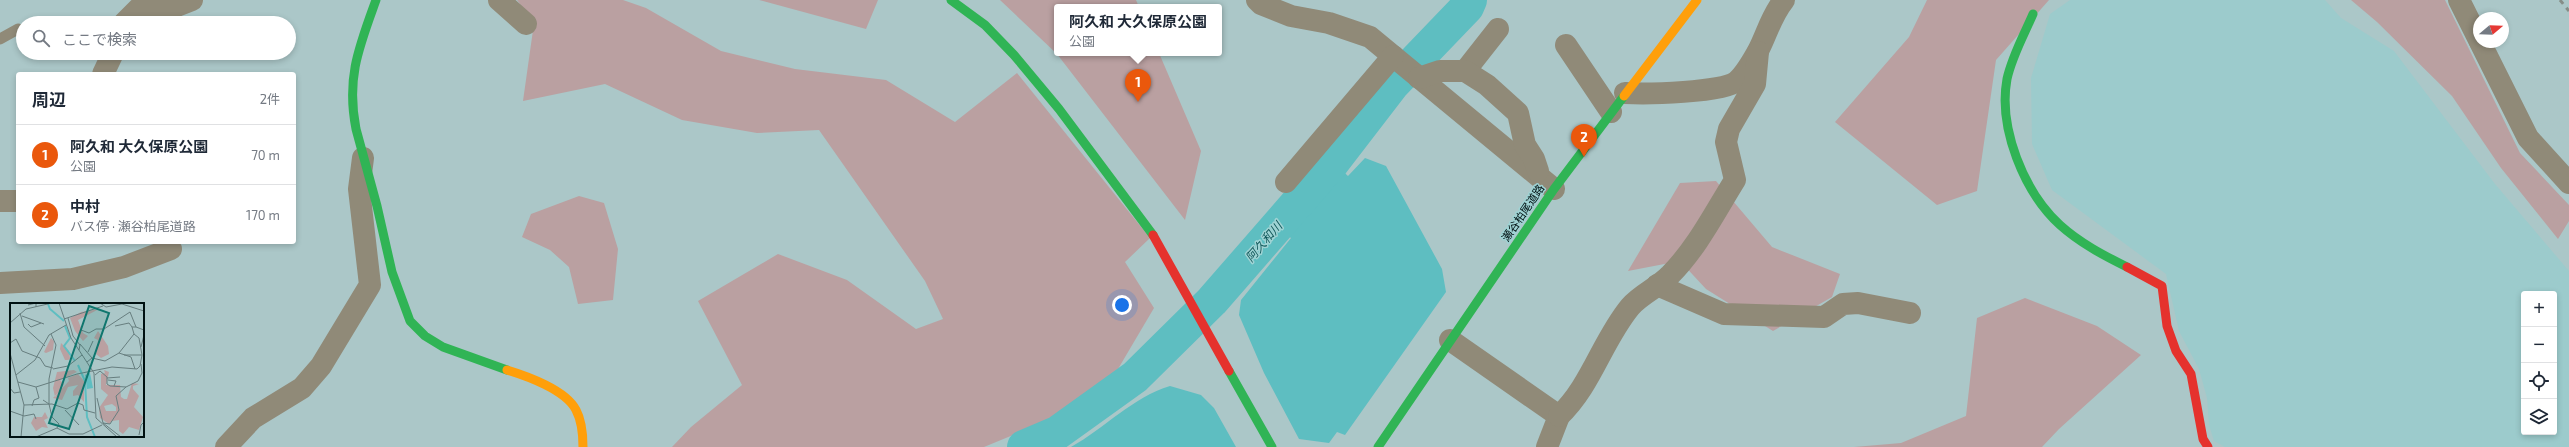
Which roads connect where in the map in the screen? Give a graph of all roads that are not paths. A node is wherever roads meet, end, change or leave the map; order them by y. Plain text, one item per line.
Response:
1 (192, 0) edge
2 (376, 0) edge
3 (499, 0) edge
4 (951, 0) edge
5 (1257, 0) edge
6 (1697, 0) edge
7 (1784, 0) edge
8 (2459, 0) edge
9 (2032, 14) dead end
10 (131, 16) edge
11 (526, 24) dead end
12 (2473, 27) edge
13 (1498, 29) dead end
14 (16, 30) edge
15 (0, 39) edge
16 (1566, 45) dead end
17 (2483, 48) edge
18 (1758, 52) junction
19 (1396, 58) junction
20 (110, 60) edge
21 (104, 72) edge
22 (1465, 72) junction
23 (1418, 77) junction
24 (1626, 93) junction
25 (1611, 112) junction
26 (363, 158) junction
27 (1286, 182) dead end
28 (1547, 183) junction
29 (2569, 183) edge
30 (0, 201) edge
31 (16, 201) edge
32 (171, 249) dead end
33 (0, 284) edge
34 (1657, 285) junction
35 (1910, 313) dead end
36 (1450, 340) junction
37 (1559, 416) junction
38 (226, 447) edge
39 (583, 447) edge
40 (1272, 447) edge
41 (1378, 447) edge
42 (1547, 447) edge
43 (2208, 447) edge

1 - 10 street
2 - 26 street
3 - 11 street
4 - 40 street
5 - 19 street
6 - 24 street, 瀬谷柏尾道路
7 - 18 street
8 - 12 street
9 - 43 street
13 - 22 street
14 - 15 lane
16 - 25 street
17 - 29 street
18 - 24 street
18 - 34 street
19 - 23 street
19 - 27 street
20 - 21 street
22 - 23 street
22 - 28 street
23 - 28 street
24 - 25 street, 瀬谷柏尾道路
25 - 28 street, 瀬谷柏尾道路
26 - 38 street
26 - 39 street
28 - 36 street, 瀬谷柏尾道路
30 - 31 street
32 - 33 street
34 - 35 street
34 - 37 street
36 - 37 street
36 - 41 street, 瀬谷柏尾道路
37 - 42 street

